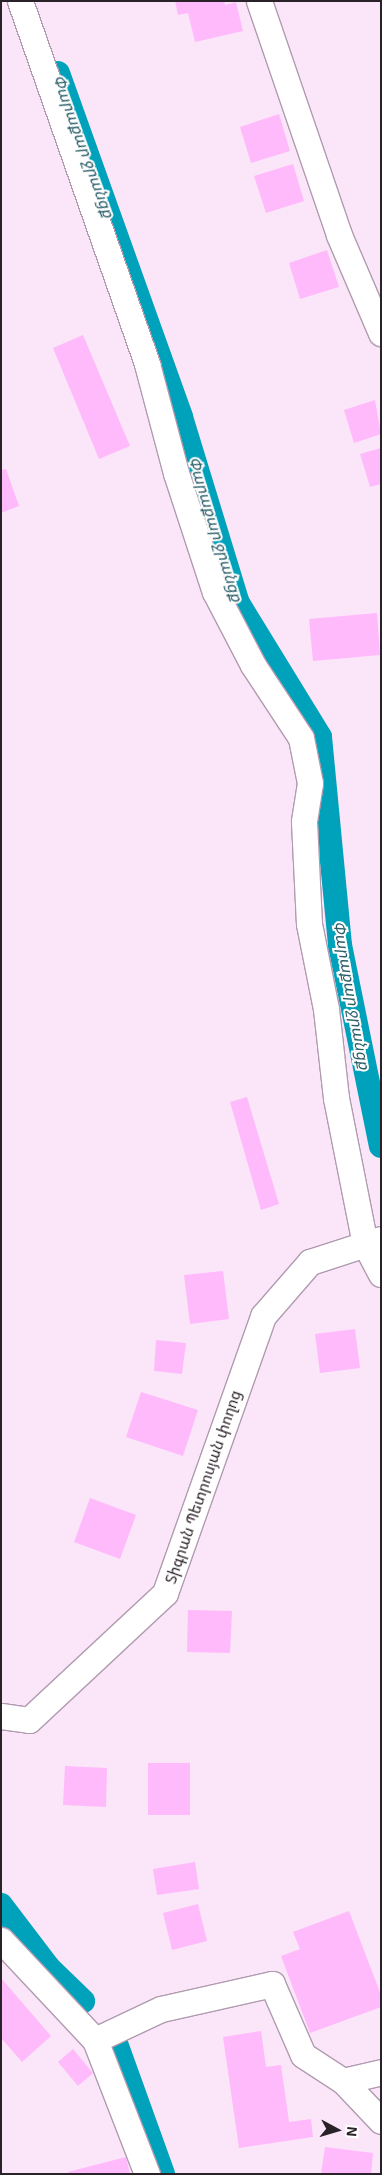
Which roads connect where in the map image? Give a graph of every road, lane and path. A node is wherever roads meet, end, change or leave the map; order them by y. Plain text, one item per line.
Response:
1 (20, 1) edge
2 (259, 1) edge
3 (381, 333) edge
4 (373, 1241) edge
5 (381, 1274) edge
6 (1, 1716) edge
7 (1, 1940) edge
8 (95, 2040) junction
9 (381, 2072) edge
10 (343, 2081) junction
11 (381, 2121) edge
12 (147, 2174) edge

1 - 4 street
2 - 3 street
4 - 5 street
4 - 6 street, Տիգրան Պետրոսյան փողոց
7 - 8 street
8 - 10 street
8 - 12 street
9 - 10 street
10 - 11 street

